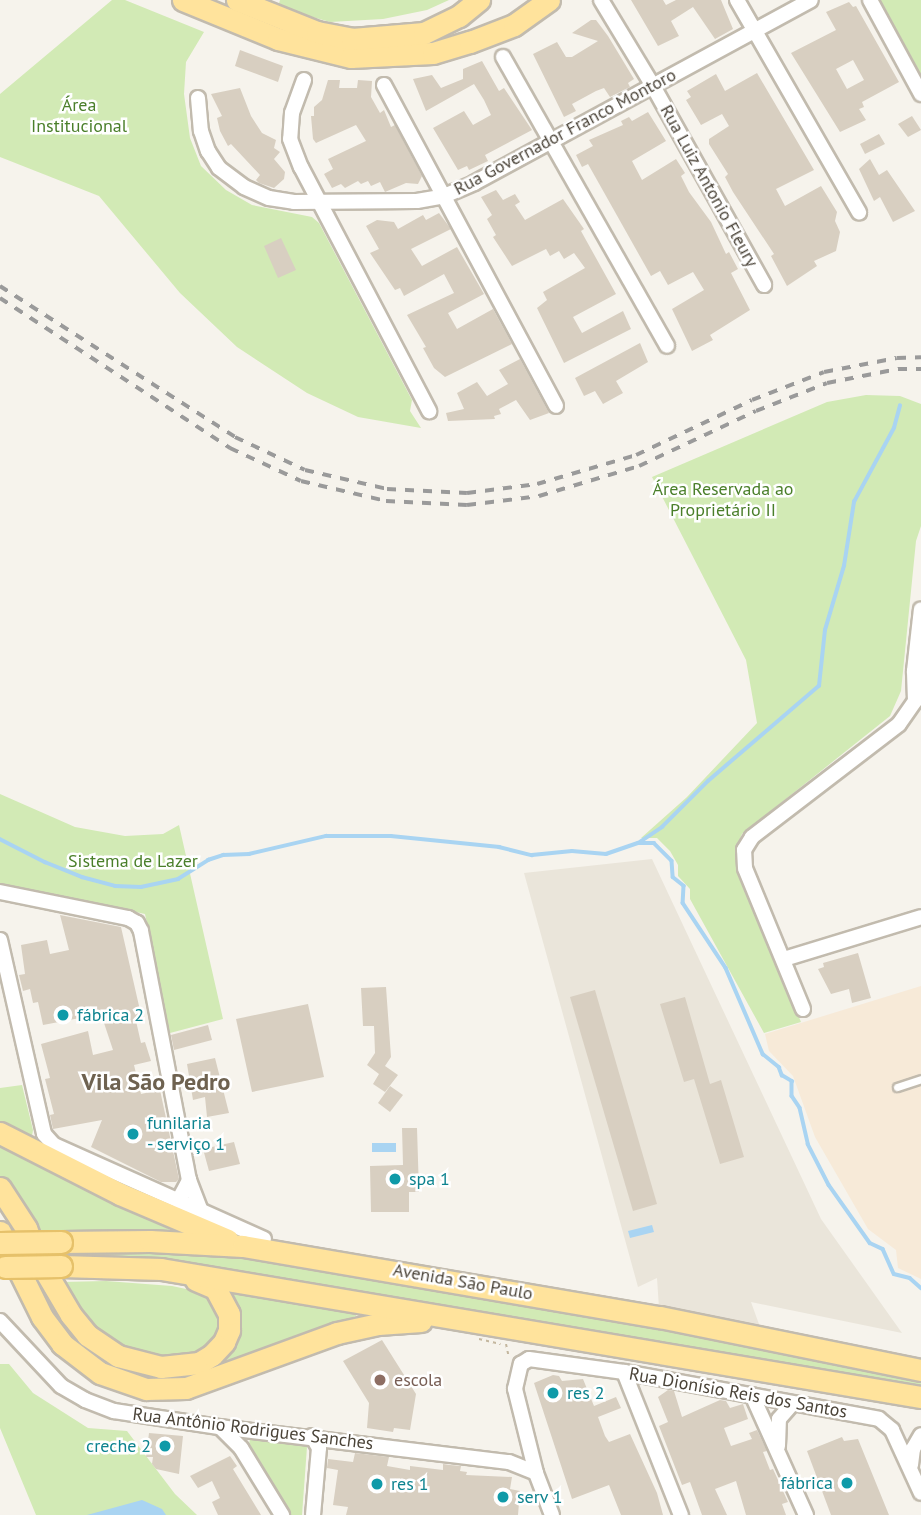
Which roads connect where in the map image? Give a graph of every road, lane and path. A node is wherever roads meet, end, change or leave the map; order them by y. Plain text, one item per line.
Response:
1 (183, 0) edge
2 (237, 0) edge
3 (479, 0) edge
4 (549, 0) edge
5 (601, 0) edge
6 (737, 0) edge
7 (811, 0) edge
8 (870, 0) edge
9 (754, 31) junction
10 (503, 57) dead end
11 (304, 80) dead end
12 (384, 85) dead end
13 (653, 86) junction
14 (921, 94) edge
15 (198, 98) dead end
16 (549, 143) junction
17 (443, 196) junction
18 (321, 203) junction
19 (859, 212) dead end
20 (764, 285) dead end
21 (667, 346) dead end
22 (556, 405) dead end
23 (429, 411) dead end
24 (921, 609) edge
25 (919, 703) edge
26 (0, 892) edge
27 (921, 917) edge
28 (0, 940) edge
29 (785, 958) junction
30 (803, 1009) dead end
31 (921, 1079) edge
32 (897, 1087) dead end
33 (0, 1133) edge
34 (189, 1180) junction
35 (0, 1188) edge
36 (178, 1201) junction
37 (201, 1211) junction
38 (0, 1232) edge
39 (254, 1244) junction
40 (4, 1259) edge
41 (160, 1269) junction
42 (0, 1321) edge
43 (480, 1331) junction
44 (507, 1345) dead end
45 (921, 1370) edge
46 (624, 1372) junction
47 (662, 1379) junction
48 (881, 1391) junction
49 (752, 1395) junction
50 (921, 1397) edge
51 (792, 1404) junction
52 (921, 1411) edge
53 (641, 1415) junction
54 (219, 1427) junction
55 (921, 1435) edge
56 (312, 1436) junction
57 (779, 1454) junction
58 (911, 1467) junction
59 (536, 1474) junction
60 (921, 1493) edge
61 (282, 1515) edge
62 (313, 1515) edge
63 (552, 1515) edge
64 (681, 1515) edge
65 (806, 1515) edge

1 - 4 main road
2 - 3 main road
5 - 13 street, Rua Luiz Antonio Fleury
6 - 9 street
7 - 9 street, Rua Governador Franco Montoro
8 - 14 street
9 - 13 street, Rua Governador Franco Montoro
9 - 19 street
10 - 16 street
11 - 18 street
12 - 17 street
13 - 16 street, Rua Governador Franco Montoro
13 - 20 street, Rua Luiz Antonio Fleury
15 - 18 street, Rua Governador Franco Montoro
16 - 17 street, Rua Governador Franco Montoro
16 - 21 street
17 - 18 street, Rua Governador Franco Montoro
17 - 22 street
18 - 23 street
24 - 25 street
25 - 29 street
26 - 34 street
27 - 29 street
28 - 36 street
29 - 30 street
31 - 32 lane
33 - 39 main road
34 - 36 street
34 - 37 street
35 - 41 main road
36 - 37 street
37 - 39 street
38 - 40 main road
39 - 40 main road, Avenida São Paulo, bridge
39 - 45 main road, Avenida São Paulo
40 - 41 main road, Avenida São Paulo, bridge
40 - 43 main road
41 - 43 main road, Avenida São Paulo
42 - 54 street, Rua Antônio Rodrigues Sanches
43 - 44 path
43 - 48 main road, Avenida São Paulo
46 - 47 street, Rua Dionísio Reis dos Santos
46 - 53 street
46 - 59 street, Rua Dionísio Reis dos Santos
47 - 49 street, Rua Dionísio Reis dos Santos
47 - 53 street
48 - 50 main road, Avenida São Paulo
48 - 52 street
49 - 51 street, Rua Dionísio Reis dos Santos
49 - 57 street
51 - 57 street
51 - 58 street, Rua Dionísio Reis dos Santos
53 - 64 street
54 - 56 street, Rua Antônio Rodrigues Sanches
54 - 61 street
55 - 58 street
56 - 59 street, Rua Antônio Rodrigues Sanches
56 - 62 street
57 - 65 street
58 - 60 street, Rua Dionísio Reis dos Santos
59 - 63 street

